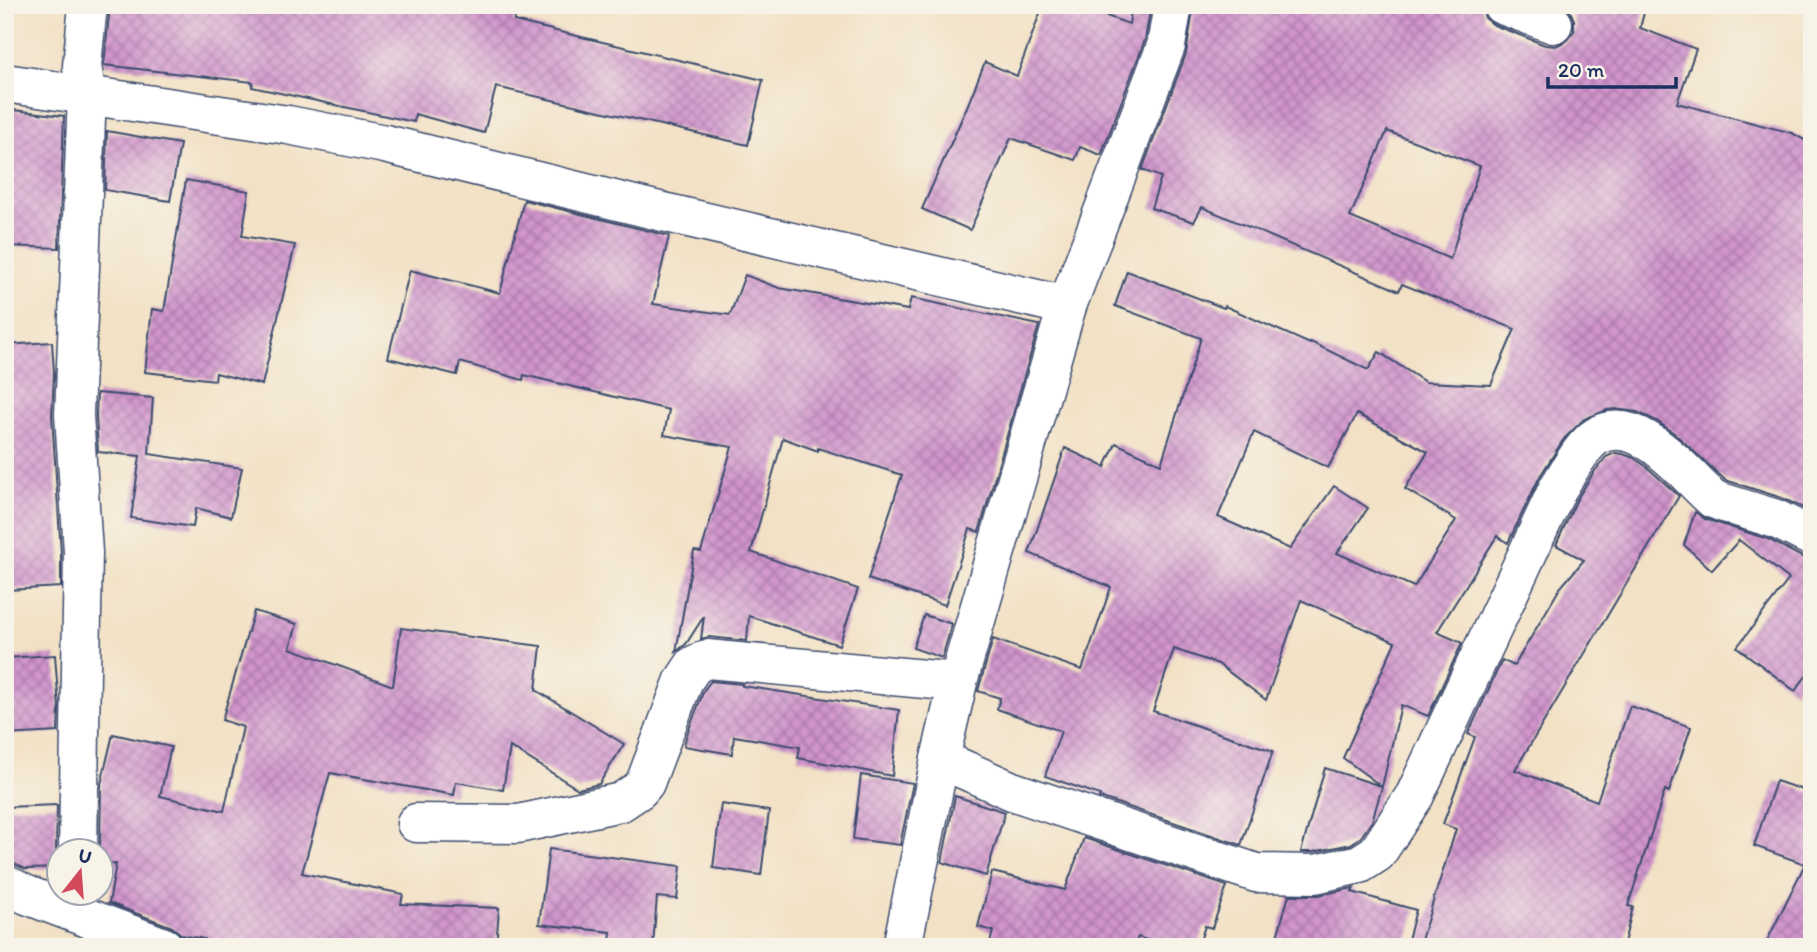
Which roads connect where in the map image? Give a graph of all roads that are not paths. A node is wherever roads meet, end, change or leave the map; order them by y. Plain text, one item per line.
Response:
1 (88, 5) edge
2 (1173, 5) edge
3 (1502, 5) edge
4 (1553, 24) dead end
5 (5, 83) edge
6 (87, 95) junction
7 (1067, 306) junction
8 (1812, 537) edge
9 (958, 682) junction
10 (940, 759) junction
11 (416, 823) dead end
12 (78, 836) edge
13 (5, 884) edge
14 (46, 898) edge
15 (83, 906) edge
16 (164, 947) edge
17 (902, 947) edge

1 - 6 street
2 - 7 street
3 - 4 street
5 - 6 street
6 - 7 street
6 - 12 street
7 - 9 street
8 - 10 street
9 - 10 street
9 - 11 street
10 - 17 street
13 - 14 street
15 - 16 street

